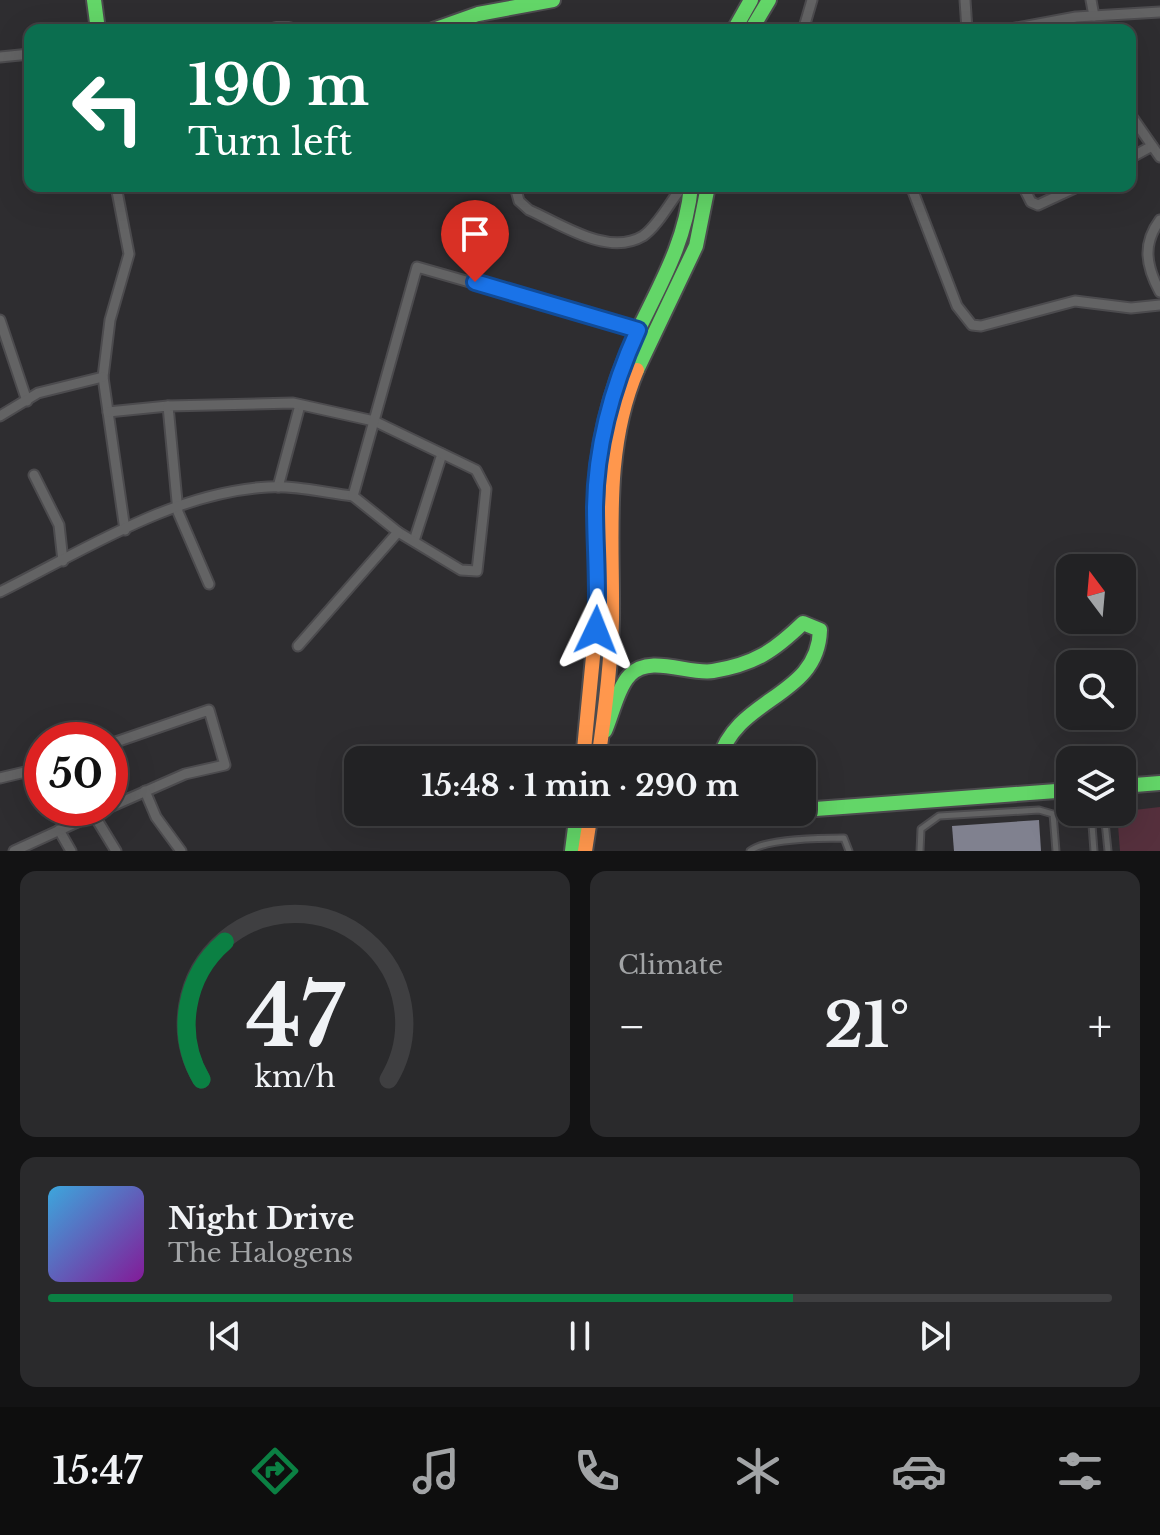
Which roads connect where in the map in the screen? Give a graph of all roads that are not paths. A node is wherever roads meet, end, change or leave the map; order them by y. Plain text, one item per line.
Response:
1 (94, 0) edge
2 (553, 0) edge
3 (751, 0) edge
4 (769, 0) edge
5 (812, 0) edge
6 (965, 0) edge
7 (1091, 0) edge
8 (1160, 12) edge
9 (1094, 16) junction
10 (97, 24) edge
11 (450, 24) edge
12 (737, 24) edge
13 (755, 24) edge
14 (805, 24) edge
15 (967, 24) edge
16 (1047, 24) edge
17 (24, 55) edge
18 (0, 57) edge
19 (1136, 123) edge
20 (1152, 146) junction
21 (1136, 155) edge
22 (1160, 157) edge
23 (117, 192) edge
24 (517, 192) edge
25 (678, 192) edge
26 (690, 192) edge
27 (708, 192) edge
28 (913, 192) edge
29 (1026, 192) edge
30 (1066, 192) edge
31 (1160, 220) edge
32 (1160, 292) edge
33 (1160, 305) edge
34 (0, 320) edge
35 (645, 332) junction
36 (103, 377) junction
37 (27, 401) junction
38 (300, 405) junction
39 (168, 406) junction
40 (108, 412) junction
41 (0, 416) edge
42 (374, 421) junction
43 (442, 454) junction
44 (34, 475) dead end
45 (278, 487) junction
46 (353, 496) junction
47 (177, 507) junction
48 (125, 530) junction
49 (398, 532) junction
50 (414, 541) junction
51 (63, 561) junction
52 (209, 584) dead end
53 (0, 592) edge
54 (298, 646) dead end
55 (591, 679) junction
56 (608, 682) junction
57 (128, 738) edge
58 (602, 738) junction
59 (584, 746) edge
60 (601, 746) edge
61 (725, 746) edge
62 (24, 772) edge
63 (0, 778) edge
64 (1160, 783) edge
65 (1136, 785) edge
66 (145, 791) junction
67 (1056, 791) edge
68 (128, 799) edge
69 (816, 809) edge
70 (68, 826) edge
71 (101, 826) edge
72 (575, 826) edge
73 (589, 826) edge
74 (1092, 826) edge
75 (1105, 826) edge
76 (59, 830) junction
77 (15, 851) edge
78 (71, 851) edge
79 (116, 851) edge
80 (181, 851) edge
81 (572, 851) edge
82 (585, 851) edge
83 (750, 851) edge
84 (849, 851) edge
85 (920, 851) edge
86 (1056, 851) edge
87 (1094, 851) edge
88 (1108, 851) edge

1 - 10 main road
2 - 11 main road
3 - 12 main road
4 - 13 main road
5 - 14 street
6 - 15 street
7 - 9 street
8 - 9 street
9 - 16 street
17 - 18 street
19 - 20 street
20 - 21 street
20 - 22 street
23 - 36 street
24 - 25 street
26 - 35 main road
27 - 35 main road
28 - 33 street
29 - 30 street
31 - 32 street
34 - 37 street
35 - 42 street
35 - 55 main road
35 - 56 main road
36 - 37 street
36 - 40 street
37 - 41 street
38 - 39 street
38 - 42 street
38 - 45 street
39 - 40 street
39 - 47 street
40 - 48 street
42 - 43 street
42 - 46 street
43 - 50 street
43 - 50 street
44 - 51 street
45 - 46 street
45 - 47 street
46 - 49 street
47 - 48 street
47 - 52 street
48 - 51 street
49 - 50 street
49 - 54 street
51 - 53 street
55 - 56 main road
55 - 59 main road
56 - 58 main road
57 - 66 street
58 - 60 main road
58 - 61 main road
62 - 63 street
64 - 65 main road
66 - 68 street
66 - 80 street
67 - 69 main road
70 - 76 street
71 - 79 street
72 - 81 main road
73 - 82 main road
74 - 87 lane
75 - 88 lane
76 - 77 street
76 - 78 street
83 - 84 lane
85 - 86 lane

